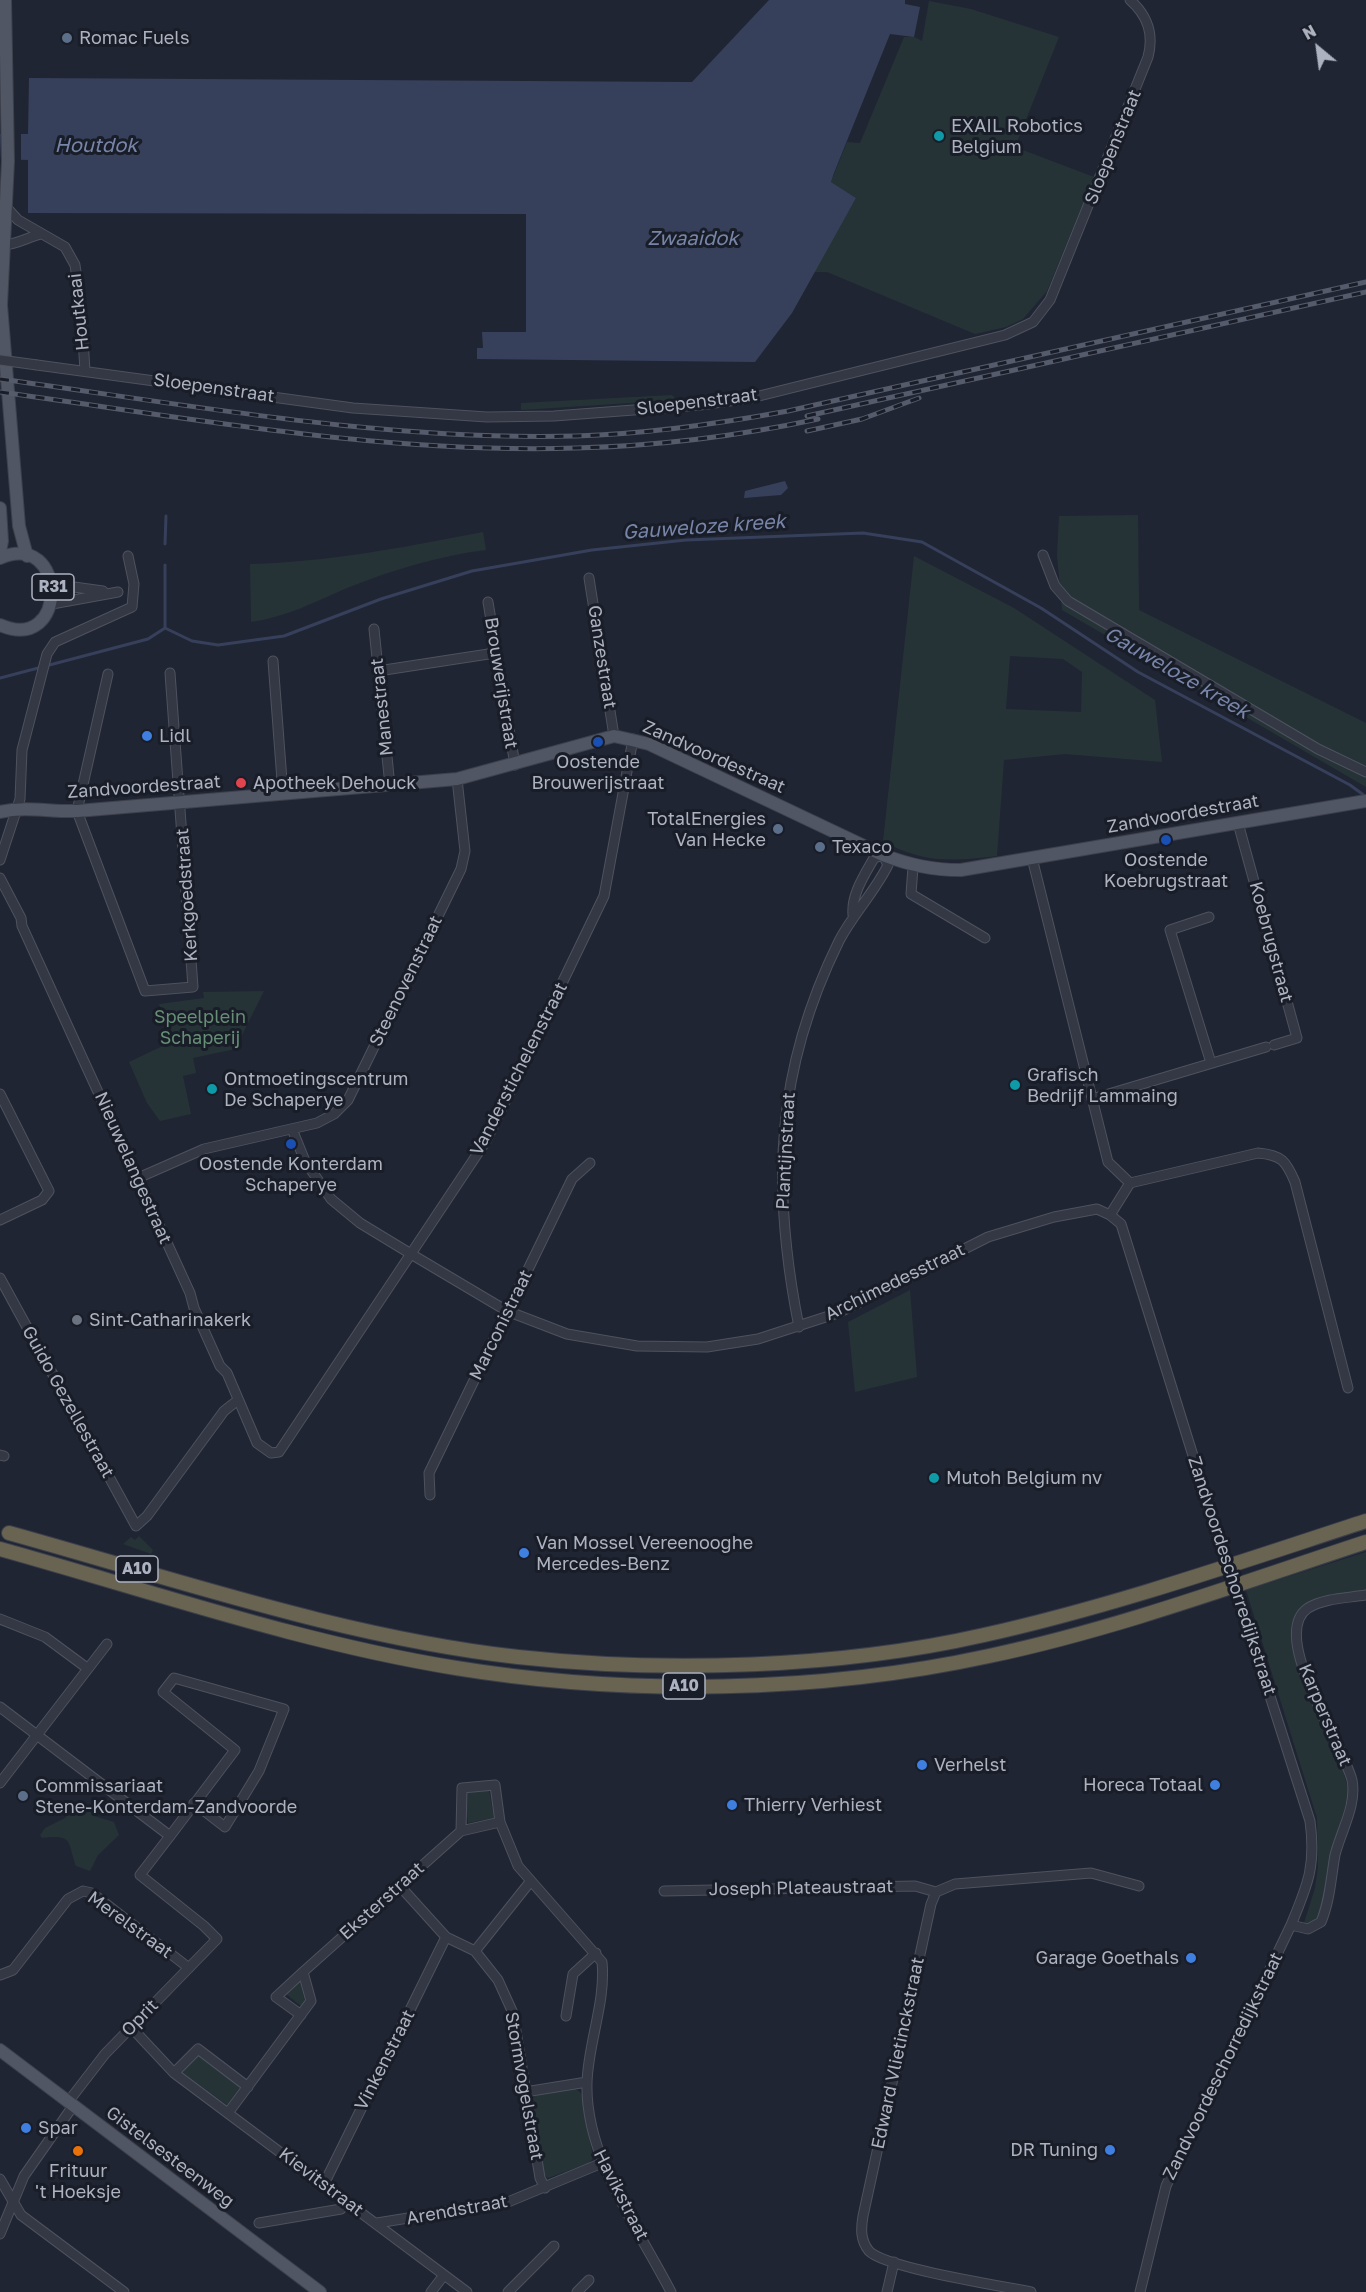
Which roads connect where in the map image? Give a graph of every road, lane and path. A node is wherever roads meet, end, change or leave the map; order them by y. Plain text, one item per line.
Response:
1 (5, 0) edge
2 (1130, 0) edge
3 (3, 33) edge
4 (7, 208) junction
5 (41, 234) junction
6 (2, 242) edge
7 (0, 360) edge
8 (85, 371) junction
9 (0, 508) edge
10 (0, 552) edge
11 (1043, 555) dead end
12 (27, 556) junction
13 (128, 556) dead end
14 (0, 558) edge
15 (589, 578) dead end
16 (52, 584) junction
17 (488, 602) dead end
18 (52, 604) junction
19 (374, 629) dead end
20 (3, 630) edge
21 (495, 652) junction
22 (273, 661) dead end
23 (378, 671) junction
24 (170, 673) dead end
25 (108, 674) dead end
26 (614, 736) junction
27 (633, 739) junction
28 (515, 765) junction
29 (1366, 772) edge
30 (457, 779) junction
31 (390, 786) junction
32 (283, 794) junction
33 (1366, 801) edge
34 (180, 803) junction
35 (17, 808) junction
36 (77, 810) junction
37 (0, 812) edge
38 (1238, 822) junction
39 (883, 855) junction
40 (1032, 858) junction
41 (0, 860) edge
42 (913, 867) junction
43 (0, 878) edge
44 (853, 915) junction
45 (1209, 917) dead end
46 (985, 938) dead end
47 (1211, 1063) junction
48 (0, 1094) edge
49 (1092, 1099) junction
50 (292, 1129) junction
51 (590, 1163) dead end
52 (138, 1178) junction
53 (1130, 1183) junction
54 (1110, 1215) junction
55 (0, 1220) edge
56 (411, 1254) junction
57 (0, 1278) edge
58 (507, 1311) junction
59 (799, 1327) junction
60 (1347, 1388) dead end
61 (238, 1400) junction
62 (270, 1453) joint
63 (430, 1495) dead end
64 (1366, 1521) edge
65 (5, 1532) edge
66 (1366, 1542) edge
67 (0, 1549) edge
68 (1366, 1595) edge
69 (0, 1619) edge
70 (107, 1644) dead end
71 (87, 1668) junction
72 (0, 1707) edge
73 (37, 1734) junction
74 (0, 1783) edge
75 (194, 1803) junction
76 (500, 1822) junction
77 (461, 1831) junction
78 (170, 1836) junction
79 (530, 1882) junction
80 (399, 1885) junction
81 (1139, 1886) dead end
82 (664, 1891) dead end
83 (936, 1892) junction
84 (1291, 1925) junction
85 (446, 1936) junction
86 (475, 1951) junction
87 (596, 1953) junction
88 (189, 1968) junction
89 (303, 1972) junction
90 (0, 1975) edge
91 (301, 2015) junction
92 (566, 2016) dead end
93 (131, 2028) junction
94 (0, 2050) edge
95 (174, 2073) junction
96 (587, 2082) junction
97 (248, 2087) junction
98 (525, 2092) junction
99 (70, 2104) junction
100 (228, 2113) junction
101 (602, 2163) junction
102 (0, 2179) edge
103 (324, 2184) junction
104 (545, 2188) junction
105 (13, 2199) junction
106 (346, 2202) junction
107 (3, 2218) edge
108 (259, 2223) dead end
109 (377, 2223) junction
110 (0, 2234) edge
111 (554, 2246) dead end
112 (894, 2262) junction
113 (444, 2275) junction
114 (589, 2280) dead end
115 (124, 2292) edge
116 (320, 2292) edge
117 (431, 2292) edge
118 (467, 2292) edge
119 (508, 2292) edge
120 (577, 2292) edge
121 (671, 2292) edge
122 (887, 2292) edge
123 (1031, 2292) edge
124 (1140, 2292) edge

1 - 3 main road, R31
2 - 8 street, Sloepenstraat
3 - 4 main road, R31
4 - 5 street, Houtkaai
4 - 6 main road, R31
5 - 6 street
5 - 8 street, Houtkaai
6 - 12 main road, R31
7 - 8 street, Sloepenstraat, bridge
9 - 10 main road
11 - 29 street
12 - 14 main road, R31
12 - 16 main road, R31
13 - 35 street
15 - 26 street, Ganzestraat
16 - 18 main road, R31
16 - 18 street
17 - 21 street, Brouwerijstraat
18 - 20 main road, R31
19 - 23 street, Manestraat
21 - 23 street
21 - 28 street, Brouwerijstraat
22 - 32 street
23 - 31 street, Manestraat
24 - 34 street, Kerkgoedstraat
25 - 36 street
26 - 27 main road, Zandvoordestraat
26 - 28 main road, Zandvoordestraat
27 - 39 main road, Zandvoordestraat
27 - 56 street, Vanderstichelenstraat
28 - 30 main road, Zandvoordestraat
30 - 31 main road, Zandvoordestraat
30 - 50 street, Steenovenstraat
31 - 32 main road, Zandvoordestraat
32 - 34 main road, Zandvoordestraat
33 - 38 main road, Zandvoordestraat
34 - 36 main road, Zandvoordestraat
34 - 36 street, Kerkgoedstraat
35 - 36 main road, Zandvoordestraat
35 - 37 main road, Zandvoordestraat
35 - 41 street
38 - 40 main road, Zandvoordestraat
38 - 47 street, Koebrugstraat
39 - 42 main road, Zandvoordestraat
39 - 44 street, Plantijnstraat
39 - 44 street, Plantijnstraat
40 - 42 main road, Zandvoordestraat
40 - 49 street
42 - 46 street
43 - 52 street, Nieuwelangestraat
44 - 59 street, Plantijnstraat
45 - 47 street
47 - 49 street, Koebrugstraat
48 - 55 street
49 - 53 street
50 - 52 street, Steenovenstraat
50 - 56 street, Archimedesstraat
51 - 58 street, Marconistraat
52 - 61 street, Nieuwelangestraat
53 - 54 street
53 - 60 street
54 - 59 street, Archimedesstraat
54 - 84 street, Zandvoordeschorredijkstraat, bridge
56 - 58 street, Archimedesstraat
56 - 62 street, Vanderstichelenstraat
57 - 61 street, Guido Gezellestraat
58 - 59 street, Archimedesstraat
58 - 63 street, Marconistraat
61 - 62 street, Nieuwelangestraat
64 - 65 highway, A10
66 - 67 highway, A10
68 - 84 street, Karperstraat
69 - 71 street
70 - 71 street
71 - 73 street
72 - 73 street
73 - 74 street
73 - 78 street
75 - 75 street
75 - 78 street
76 - 77 street, Eksterstraat
76 - 77 street
76 - 79 street, Havikstraat
77 - 80 street, Eksterstraat
78 - 88 street, Oprit
79 - 86 street
79 - 87 street, Havikstraat
80 - 85 street, Stormvogelstraat
80 - 89 street, Eksterstraat
81 - 83 street
82 - 83 street, Joseph Plateaustraat
83 - 112 street, Edward Vlietinckstraat
84 - 124 street, Zandvoordeschorredijkstraat
85 - 86 street, Stormvogelstraat
85 - 103 street, Vinkenstraat
86 - 98 street, Stormvogelstraat
87 - 92 street
87 - 96 street, Havikstraat
88 - 90 street, Merelstraat
88 - 93 street, Oprit
89 - 91 street
89 - 91 street, Eksterstraat
91 - 97 street
93 - 95 street, Kievitstraat
93 - 99 street, Oprit
94 - 99 main road, Gistelsesteenweg
95 - 97 street
95 - 100 street, Kievitstraat
96 - 98 street
96 - 101 street, Havikstraat
97 - 100 street
98 - 104 street, Stormvogelstraat
99 - 105 street, Oprit
99 - 116 main road, Gistelsesteenweg
100 - 103 street, Kievitstraat
101 - 104 street, Arendstraat
101 - 121 street, Havikstraat
102 - 105 street
103 - 106 street, Kievitstraat
104 - 109 street, Arendstraat
105 - 107 street, Oprit
105 - 115 street
106 - 108 street
106 - 109 street, Kievitstraat
107 - 110 street, Oprit
109 - 113 street, Kievitstraat
111 - 119 street
112 - 122 street
112 - 123 street, Edward Vlietinckstraat
113 - 117 street
113 - 118 street, Kievitstraat
114 - 120 street

